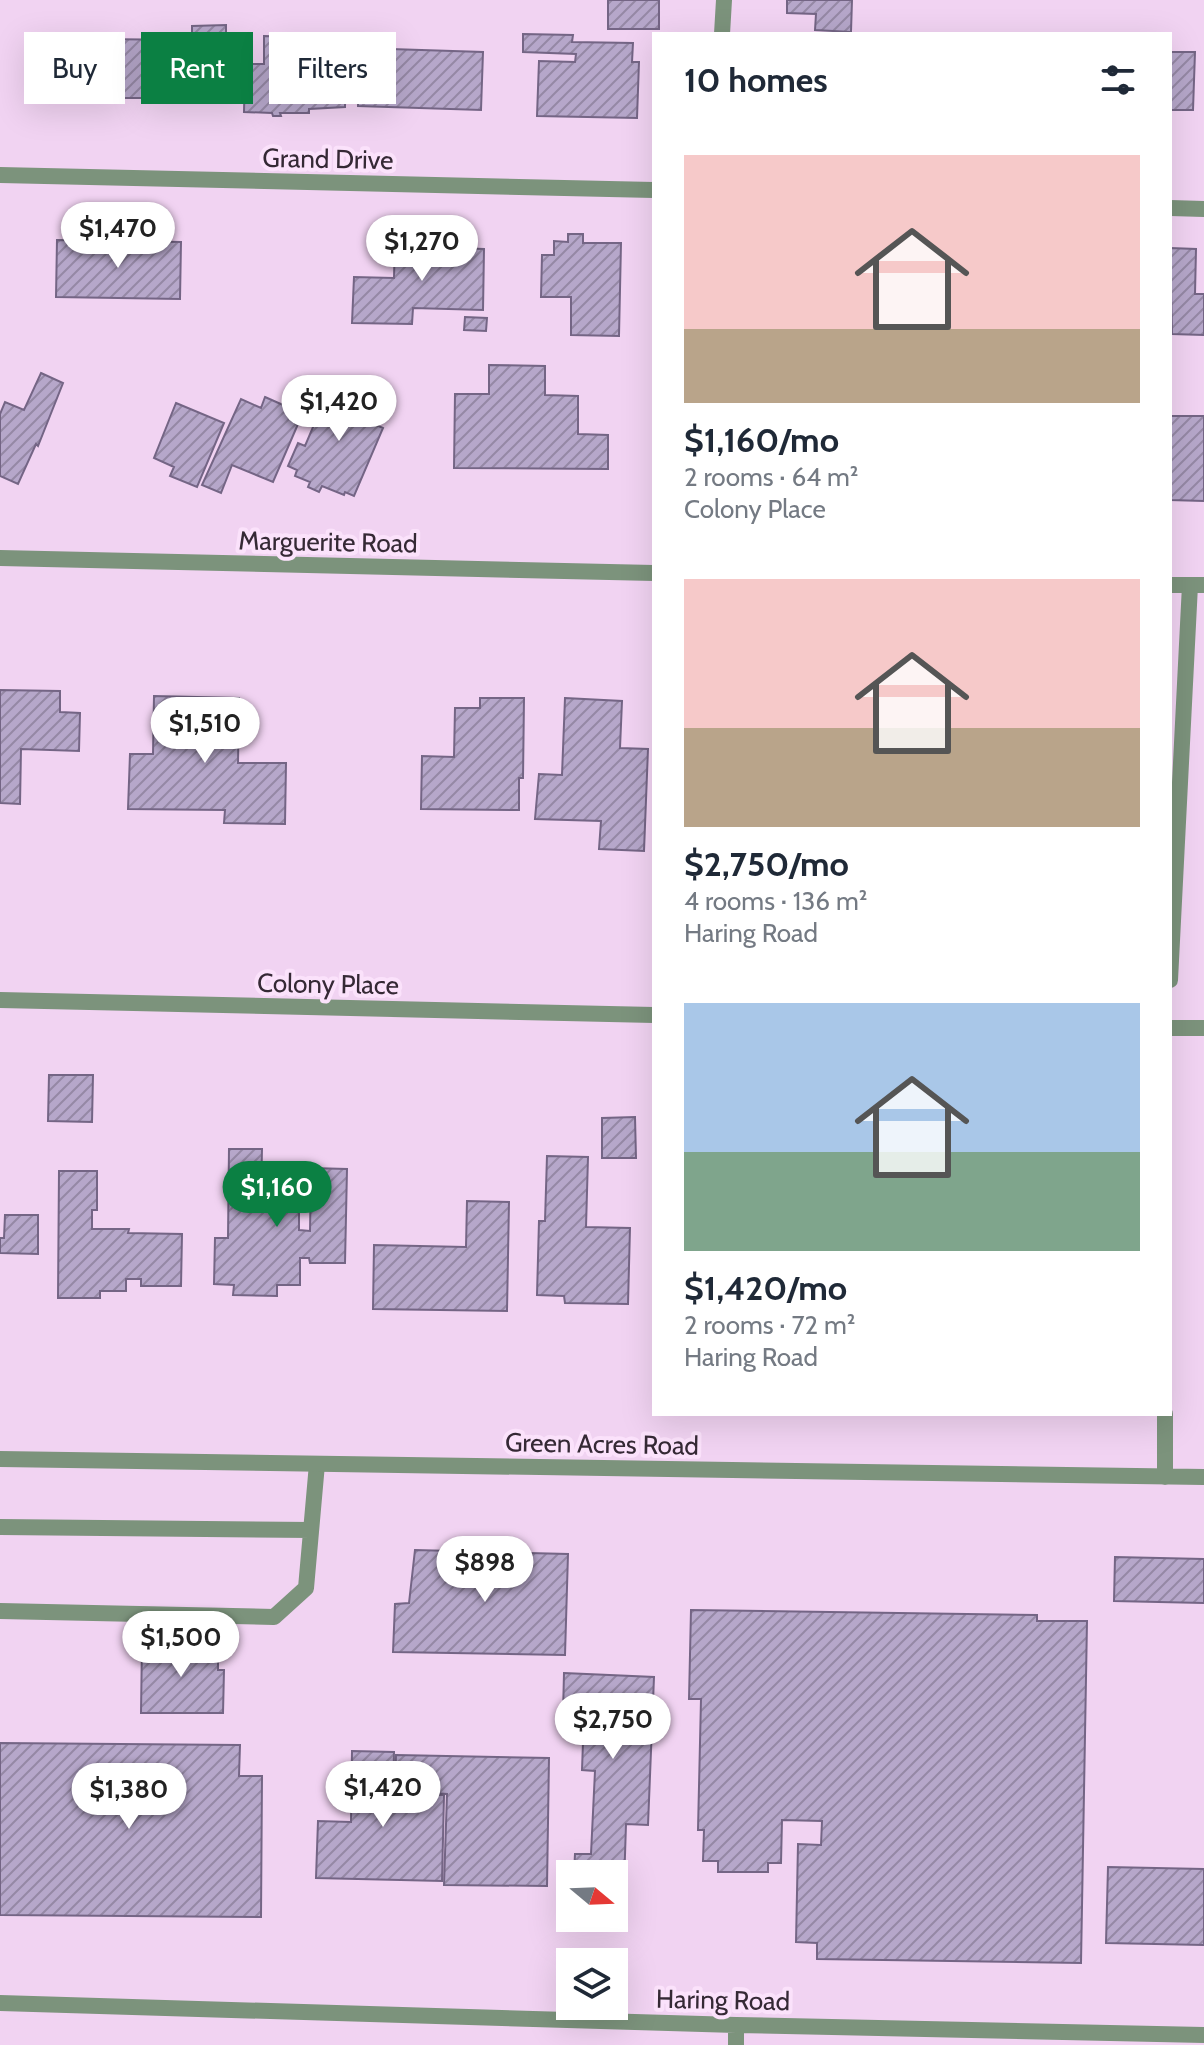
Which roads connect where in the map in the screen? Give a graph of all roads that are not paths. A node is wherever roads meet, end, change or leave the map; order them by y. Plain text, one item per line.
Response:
1 (724, 0) edge
2 (722, 32) edge
3 (0, 175) edge
4 (652, 190) edge
5 (1172, 208) edge
6 (1204, 209) edge
7 (0, 558) edge
8 (652, 573) edge
9 (1172, 585) edge
10 (1197, 585) edge
11 (1172, 951) edge
12 (0, 1000) edge
13 (652, 1015) edge
14 (1172, 1028) edge
15 (1204, 1028) edge
16 (1165, 1416) edge
17 (0, 1459) edge
18 (317, 1464) junction
19 (1165, 1477) junction
20 (1204, 1477) edge
21 (0, 1527) edge
22 (311, 1530) junction
23 (0, 1611) edge
24 (0, 2003) edge
25 (736, 2025) junction
26 (1204, 2035) edge
27 (736, 2045) edge

1 - 2 street
3 - 4 street, Grand Drive
5 - 6 street
7 - 8 street, Marguerite Road
9 - 10 street
10 - 11 street
12 - 13 street, Colony Place
14 - 15 street
16 - 19 street
17 - 18 street, Green Acres Road
18 - 19 street, Green Acres Road
18 - 22 street
19 - 20 street, Green Acres Road
21 - 22 street
22 - 23 street
24 - 25 street, Haring Road
25 - 26 street, Haring Road
25 - 27 street

